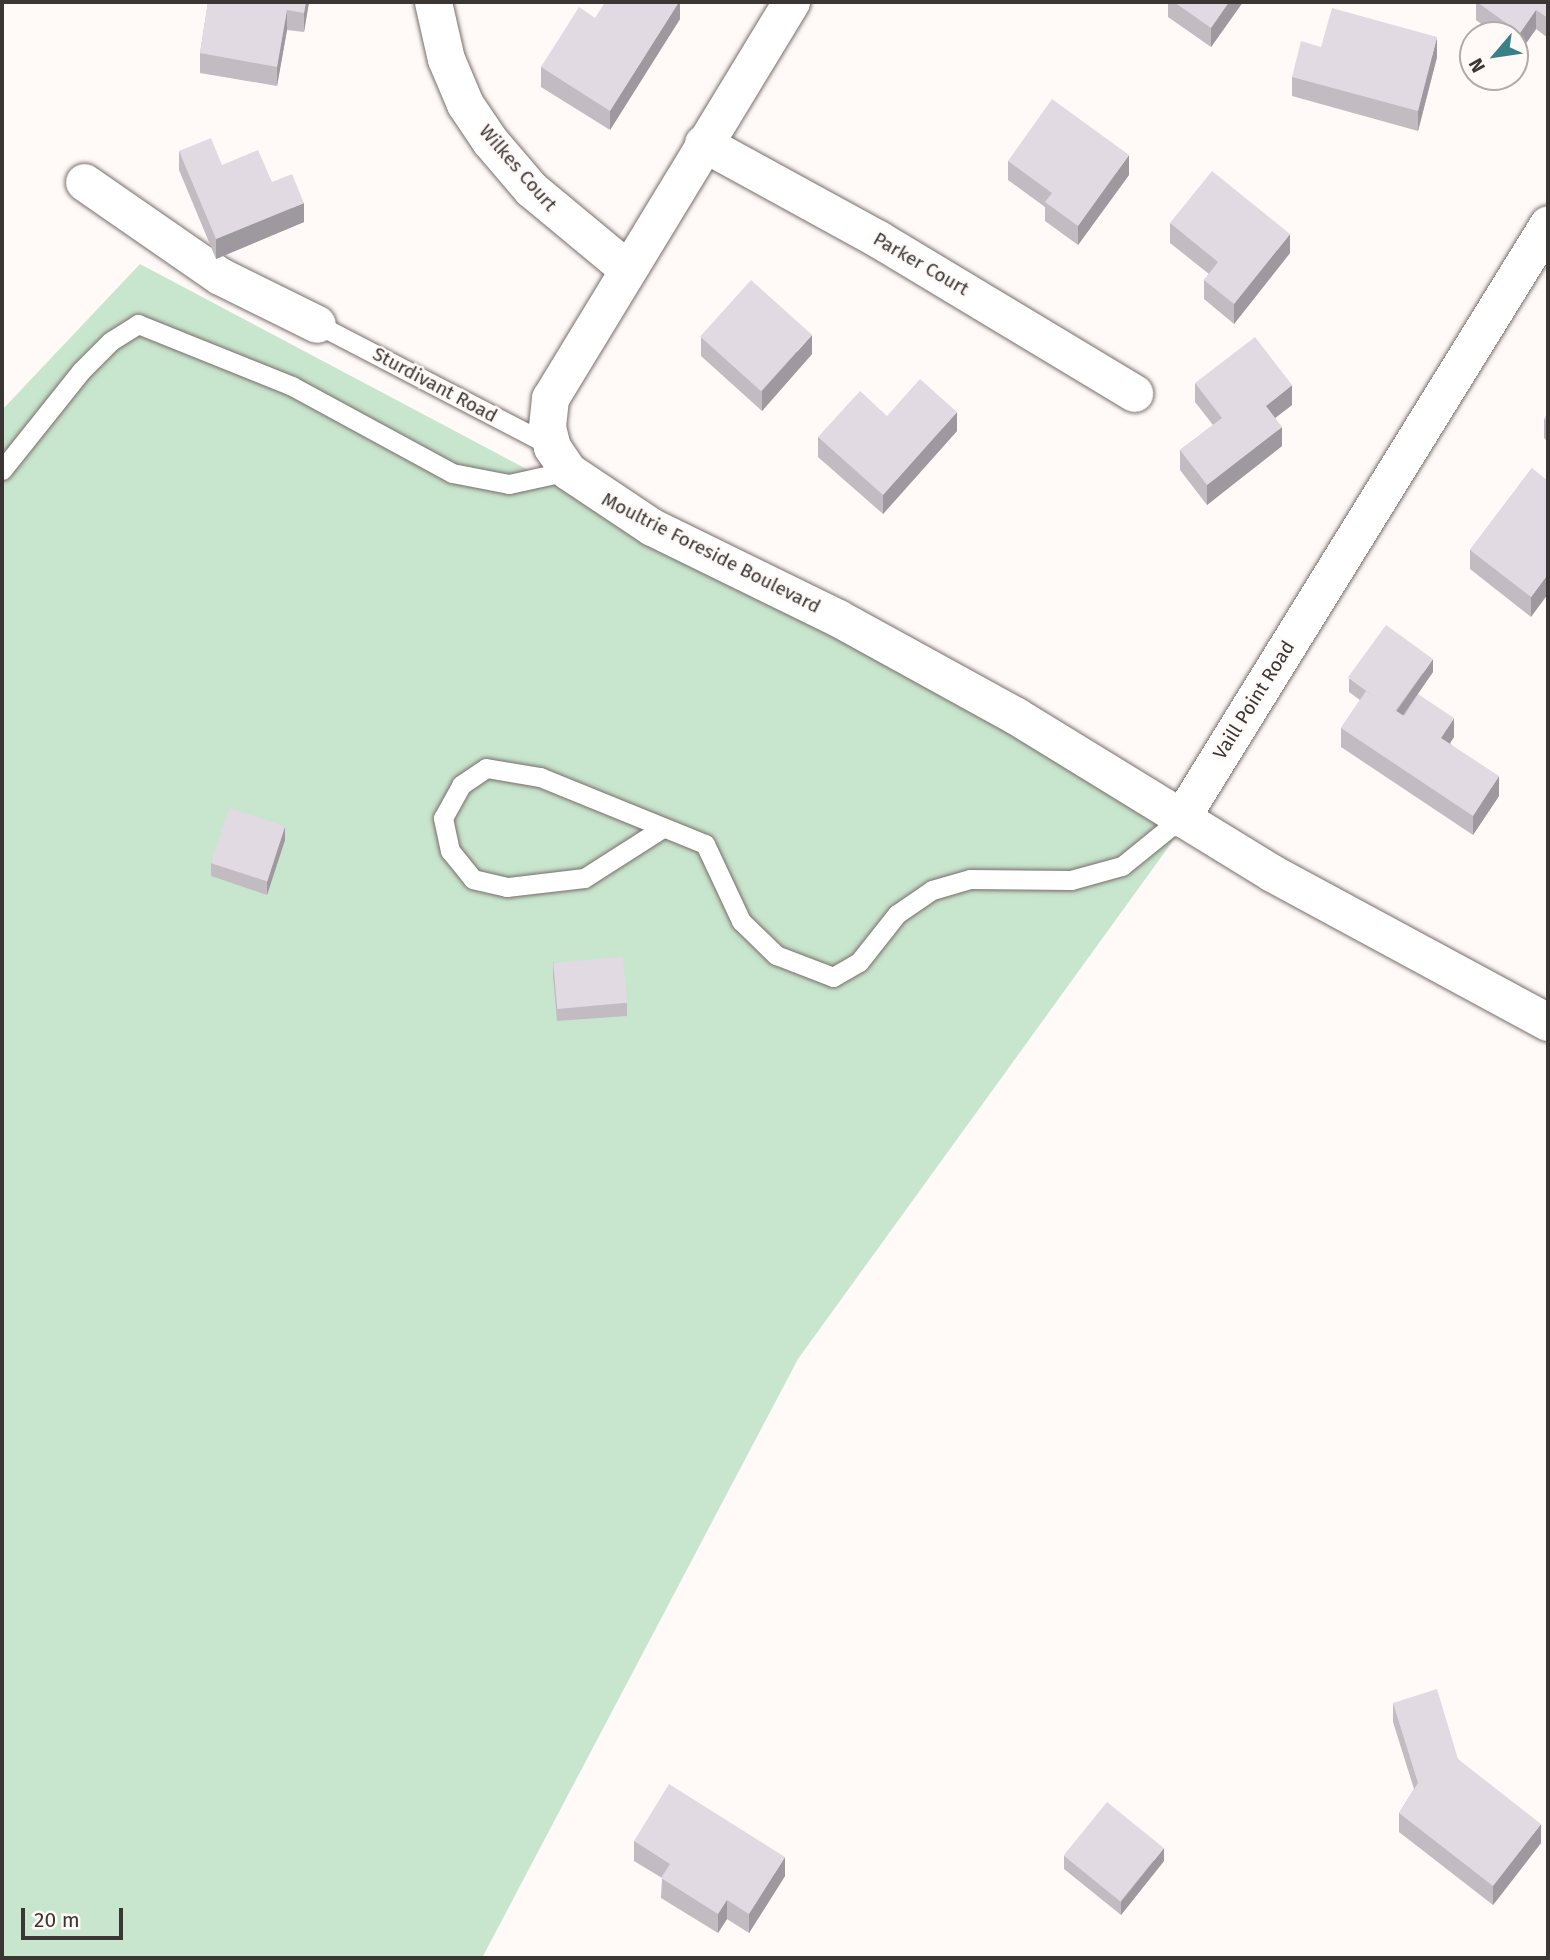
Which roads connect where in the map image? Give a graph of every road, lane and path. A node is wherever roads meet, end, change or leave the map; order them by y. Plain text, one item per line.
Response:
1 (433, 2) edge
2 (791, 2) edge
3 (703, 143) junction
4 (85, 182) dead end
5 (1548, 225) edge
6 (626, 268) junction
7 (317, 324) joint
8 (1134, 393) dead end
9 (560, 459) junction
10 (2, 470) edge
11 (1181, 818) junction
12 (661, 829) junction
13 (1548, 1022) edge

1 - 6 street, Wilkes Court
2 - 3 street
3 - 6 street
3 - 8 street, Parker Court
4 - 7 street
5 - 11 street, Vaill Point Road
6 - 9 street
7 - 9 lane, Sturdivant Road
9 - 10 lane
9 - 11 street, Moultrie Foreside Boulevard
11 - 12 lane
11 - 13 street
12 - 12 lane

